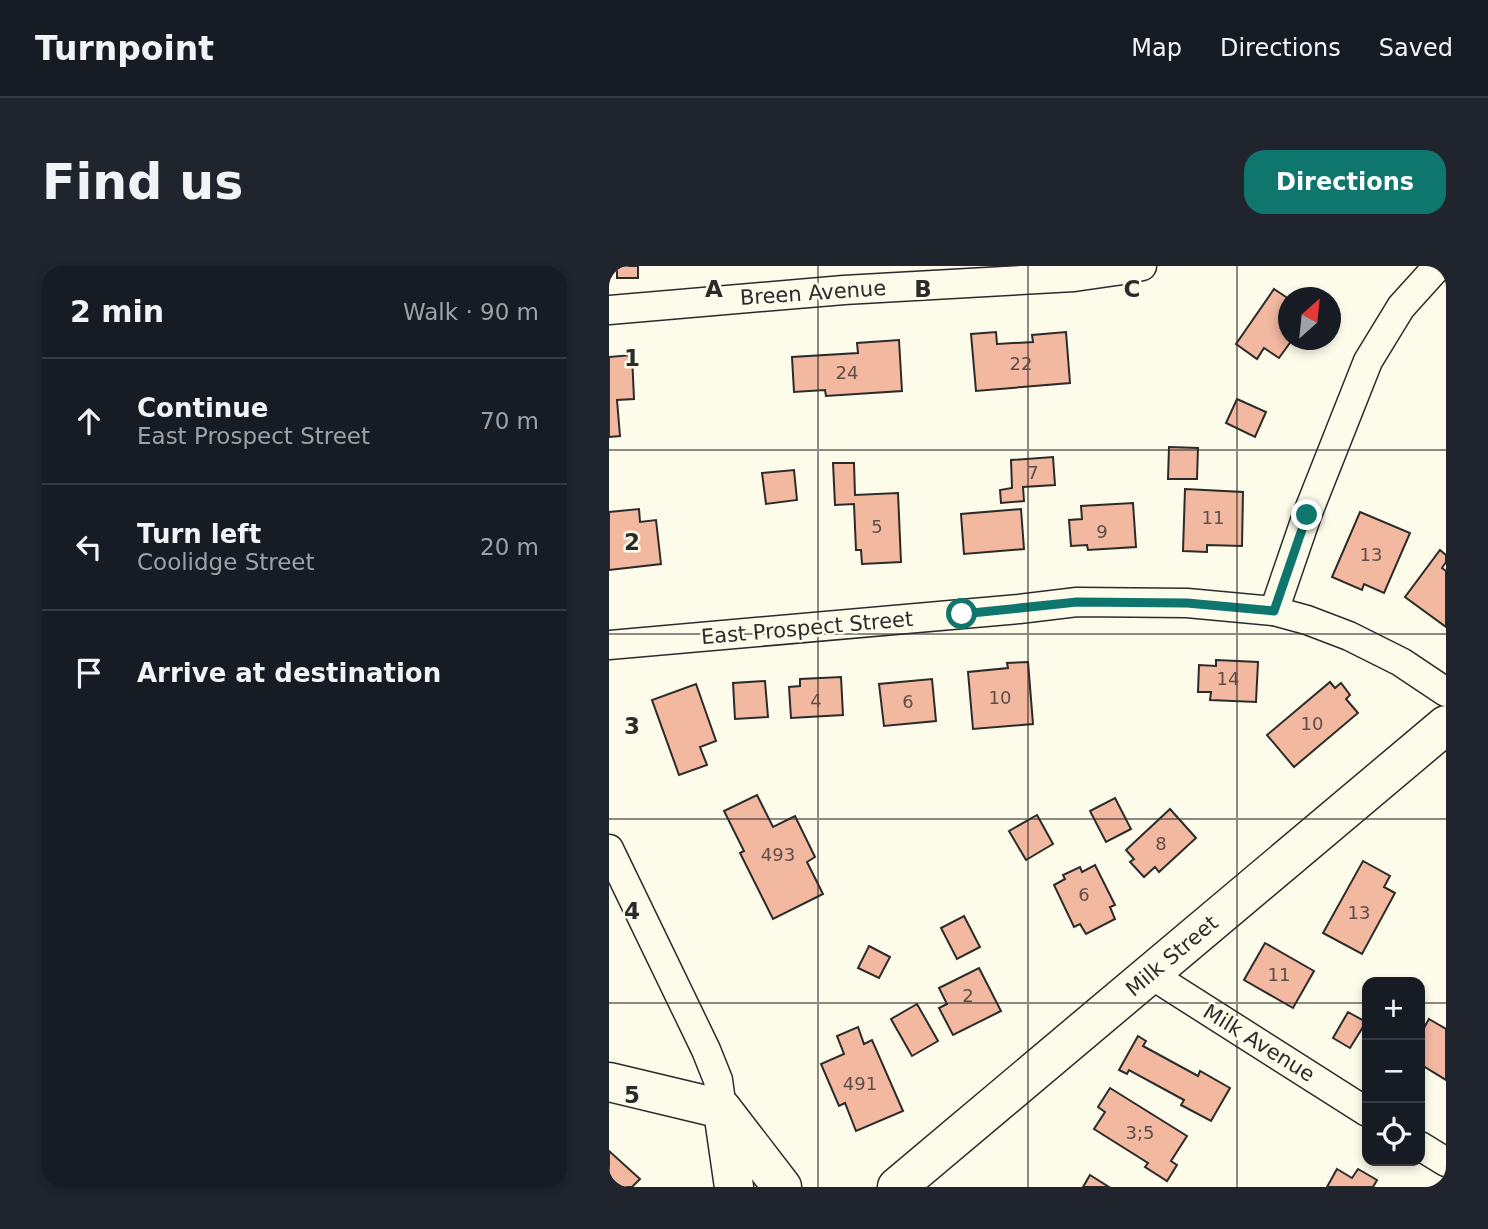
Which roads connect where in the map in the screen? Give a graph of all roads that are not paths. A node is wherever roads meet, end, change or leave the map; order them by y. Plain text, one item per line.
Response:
1 (1142, 266) edge
2 (1438, 266) edge
3 (609, 310) edge
4 (1274, 611) junction
5 (609, 645) edge
6 (1446, 692) edge
7 (1446, 725) edge
8 (609, 849) edge
9 (1150, 974) junction
10 (609, 1082) edge
11 (722, 1109) junction
12 (1362, 1109) edge
13 (1425, 1149) edge
14 (1446, 1162) edge
15 (734, 1187) edge
16 (782, 1187) edge
17 (897, 1187) edge

1 - 3 street, Breen Avenue
2 - 4 street
4 - 5 street, East Prospect Street
4 - 6 street, East Prospect Street
7 - 9 street, Milk Street
8 - 11 street
9 - 12 street, Milk Avenue
9 - 17 street, Milk Street
10 - 11 street
11 - 15 street
11 - 16 street
13 - 14 street

